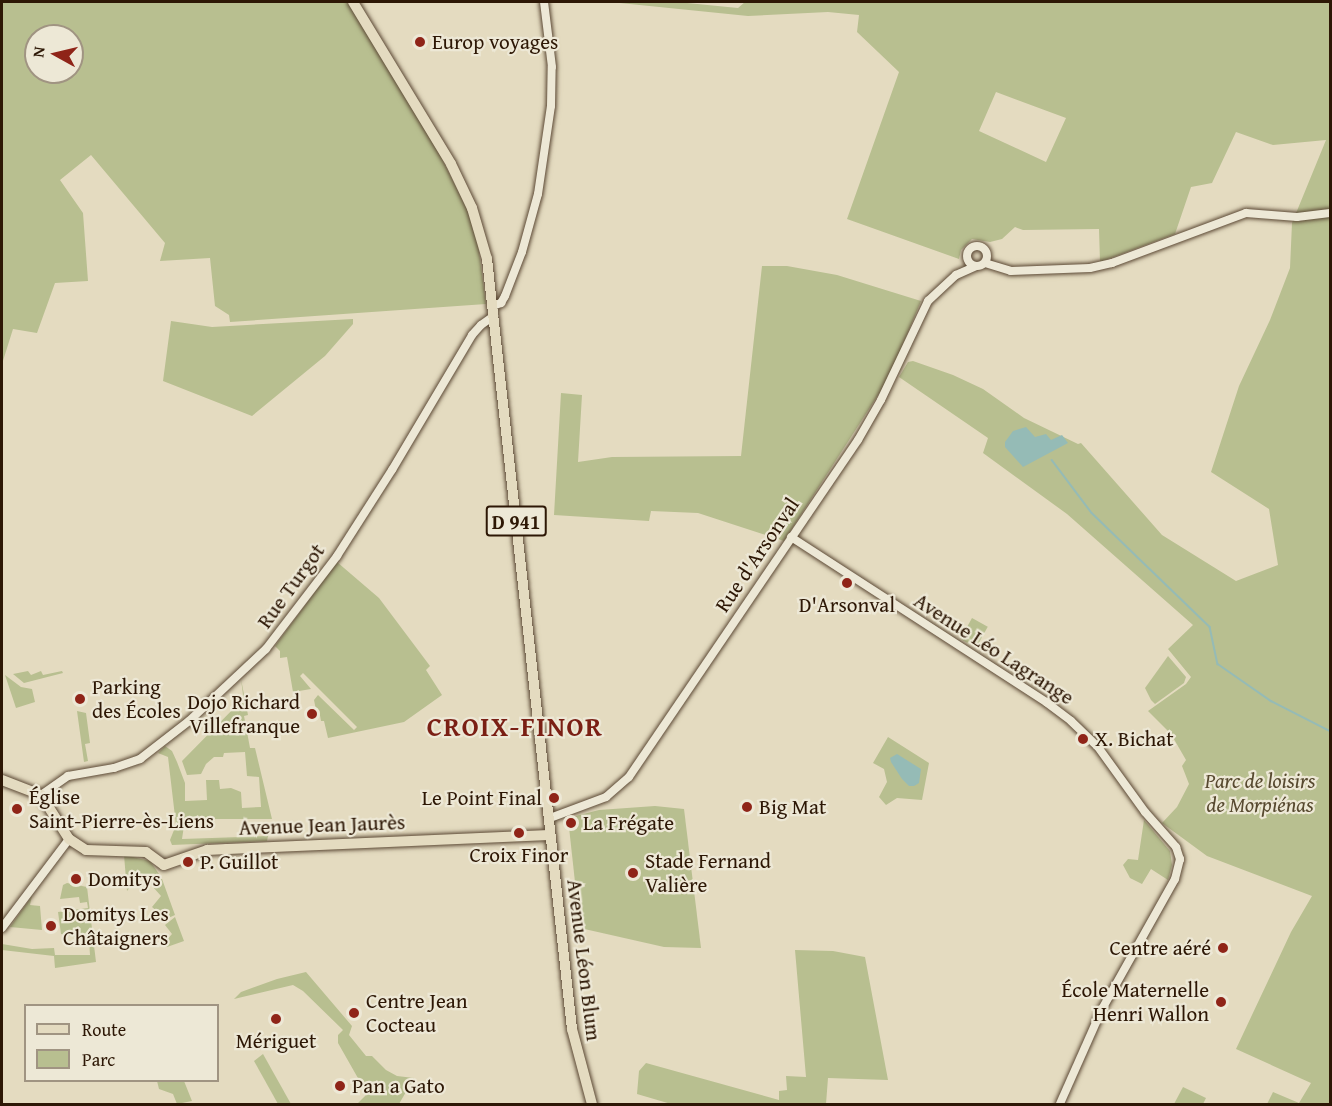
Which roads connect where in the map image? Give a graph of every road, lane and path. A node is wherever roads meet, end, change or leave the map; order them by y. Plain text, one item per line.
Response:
1 (353, 2) edge
2 (544, 2) edge
3 (1330, 213) edge
4 (967, 256) junction
5 (980, 265) junction
6 (956, 275) junction
7 (494, 311) junction
8 (791, 537) junction
9 (2, 780) edge
10 (41, 795) junction
11 (550, 818) junction
12 (550, 835) junction
13 (69, 839) junction
14 (2, 928) edge
15 (592, 1104) edge
16 (1060, 1104) edge

1 - 7 main road, D 941
2 - 7 street, Rue Turgot
3 - 5 street
4 - 5 street
4 - 5 street
4 - 6 street, Rue d'Arsonval
5 - 6 street, Rue d'Arsonval
6 - 8 street, Rue d'Arsonval
7 - 10 street, Rue Turgot
7 - 11 main road, D 941
8 - 11 street, Rue d'Arsonval
8 - 16 street, Avenue Léo Lagrange
9 - 10 main road
10 - 13 main road
11 - 12 main road, Avenue Léon Blum / D 941
12 - 13 main road, Avenue Jean Jaurès
12 - 15 main road, Avenue Léon Blum / D 941
13 - 14 street

